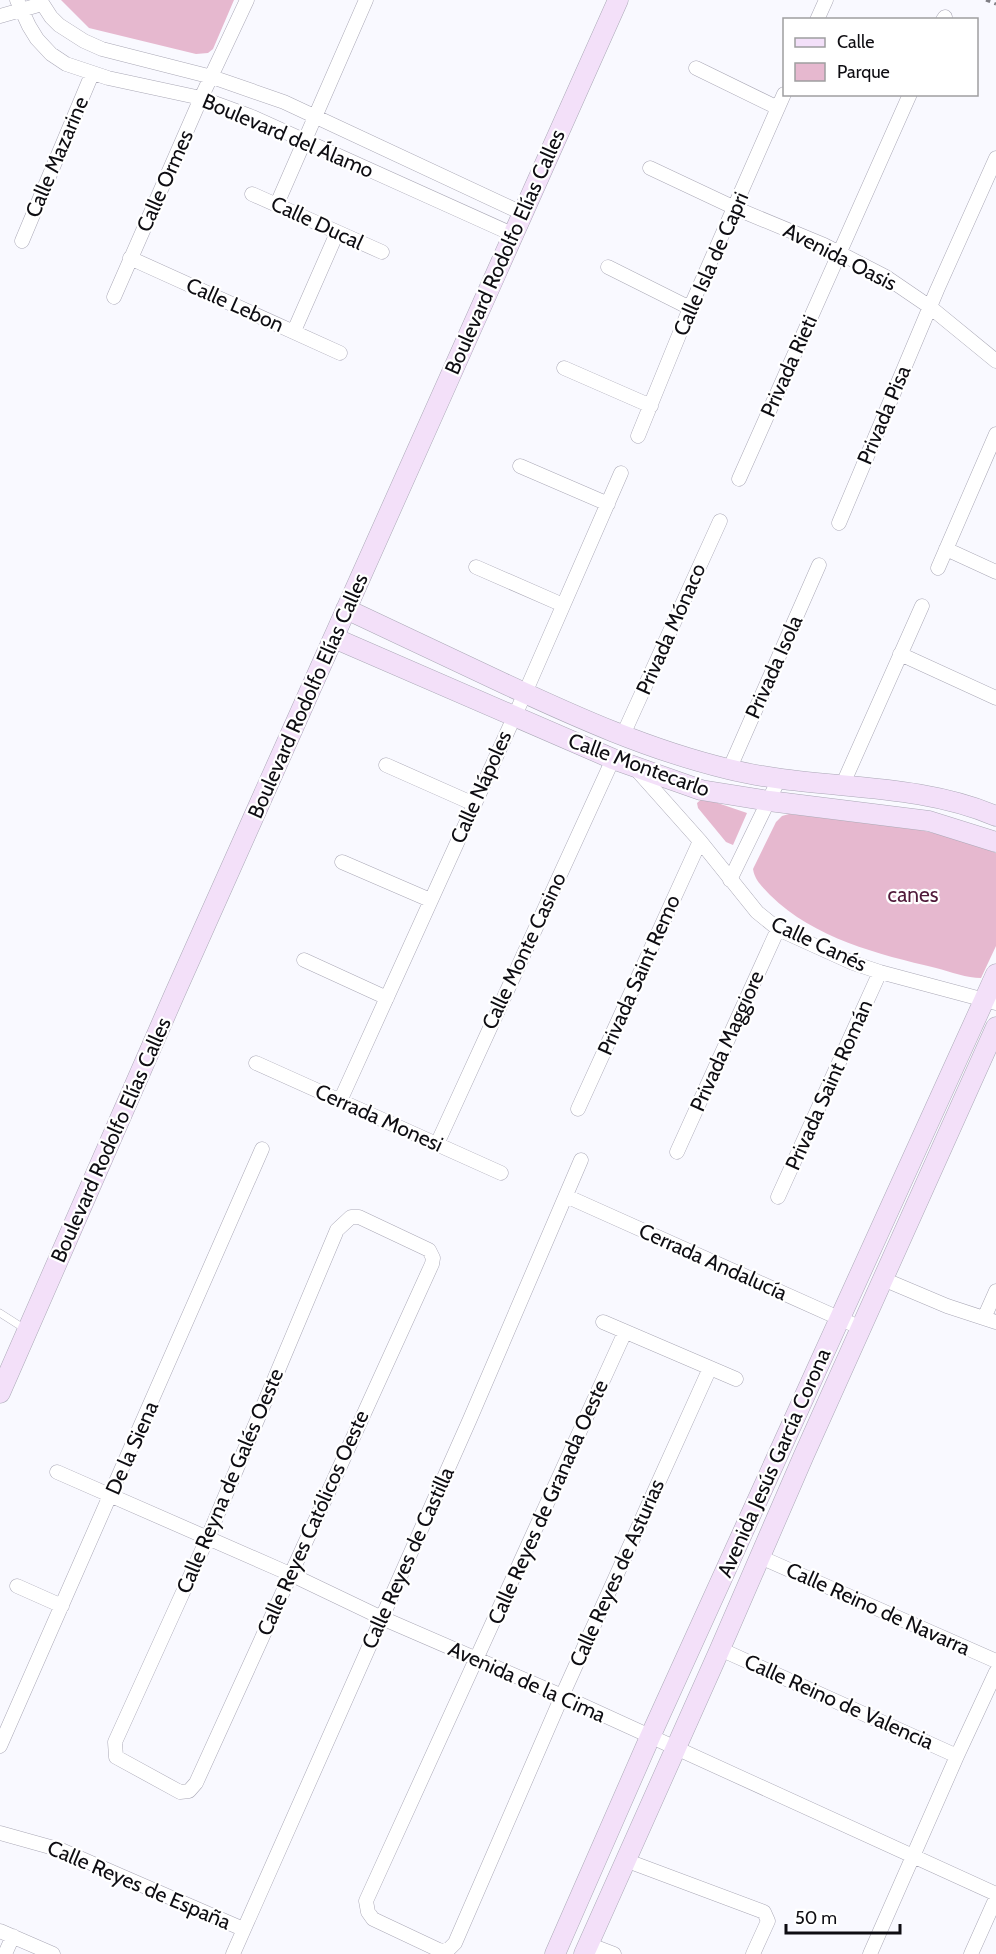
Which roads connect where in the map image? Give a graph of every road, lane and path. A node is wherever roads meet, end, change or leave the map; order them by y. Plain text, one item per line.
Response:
1 (247, 0) edge
2 (366, 0) edge
3 (618, 0) edge
4 (986, 0) edge
5 (41, 2) edge
6 (820, 2) edge
7 (996, 4) edge
8 (19, 5) edge
9 (0, 16) edge
10 (817, 18) edge
11 (696, 68) dead end
12 (92, 74) junction
13 (212, 77) junction
14 (783, 96) edge
15 (909, 96) edge
16 (201, 98) junction
17 (778, 108) junction
18 (316, 117) junction
19 (305, 141) junction
20 (996, 159) edge
21 (650, 168) dead end
22 (252, 194) dead end
23 (277, 204) junction
24 (735, 208) junction
25 (522, 213) junction
26 (337, 233) junction
27 (512, 234) junction
28 (21, 241) dead end
29 (382, 252) dead end
30 (839, 252) junction
31 (130, 258) junction
32 (608, 267) dead end
33 (114, 297) dead end
34 (930, 307) junction
35 (690, 308) junction
36 (294, 331) junction
37 (340, 353) dead end
38 (996, 361) edge
39 (564, 368) dead end
40 (651, 406) junction
41 (996, 434) edge
42 (638, 436) dead end
43 (520, 466) dead end
44 (621, 473) dead end
45 (739, 479) dead end
46 (608, 504) junction
47 (720, 521) dead end
48 (839, 524) dead end
49 (946, 549) junction
50 (819, 565) dead end
51 (476, 567) dead end
52 (938, 568) dead end
53 (996, 572) edge
54 (563, 605) junction
55 (922, 606) dead end
56 (346, 609) junction
57 (334, 638) junction
58 (900, 654) junction
59 (525, 693) junction
60 (996, 698) edge
61 (513, 716) junction
62 (622, 737) junction
63 (612, 759) junction
64 (386, 765) dead end
65 (635, 768) junction
66 (729, 770) junction
67 (779, 778) junction
68 (842, 786) junction
69 (769, 801) junction
70 (474, 804) junction
71 (996, 816) edge
72 (700, 841) junction
73 (996, 842) edge
74 (342, 862) dead end
75 (730, 880) junction
76 (430, 900) junction
77 (778, 930) junction
78 (304, 960) dead end
79 (880, 972) junction
80 (996, 974) edge
81 (387, 998) junction
82 (991, 1002) edge
83 (996, 1027) edge
84 (256, 1063) dead end
85 (340, 1101) junction
86 (578, 1109) dead end
87 (437, 1144) junction
88 (262, 1149) dead end
89 (677, 1152) dead end
90 (581, 1160) dead end
91 (501, 1173) dead end
92 (566, 1196) junction
93 (778, 1197) dead end
94 (359, 1217) joint
95 (883, 1279) junction
96 (996, 1291) edge
97 (0, 1314) edge
98 (839, 1318) junction
99 (990, 1320) edge
100 (603, 1322) dead end
101 (861, 1328) junction
102 (27, 1330) junction
103 (625, 1332) junction
104 (710, 1368) junction
105 (4, 1373) edge
106 (736, 1379) dead end
107 (0, 1393) edge
108 (57, 1472) dead end
109 (112, 1495) junction
110 (208, 1537) junction
111 (760, 1557) junction
112 (290, 1574) junction
113 (17, 1587) dead end
114 (62, 1606) junction
115 (382, 1618) junction
116 (720, 1649) junction
117 (477, 1660) junction
118 (996, 1660) edge
119 (996, 1672) edge
120 (562, 1696) junction
121 (5, 1721) edge
122 (650, 1737) junction
123 (0, 1746) edge
124 (676, 1749) junction
125 (957, 1756) junction
126 (196, 1783) joint
127 (0, 1833) edge
128 (913, 1858) junction
129 (625, 1860) junction
130 (996, 1896) edge
131 (243, 1929) junction
132 (7, 1934) edge
133 (455, 1943) joint
134 (586, 1949) edge
135 (5, 1954) edge
136 (53, 1954) edge
137 (233, 1954) edge
138 (555, 1954) edge
139 (614, 1954) edge
140 (753, 1954) edge
141 (870, 1954) edge
142 (971, 1954) edge

1 - 13 street, Calle Ormes
2 - 18 street
3 - 25 street, Boulevard Rodolfo Elías Calles
4 - 7 path
5 - 8 street
5 - 13 street, Boulevard del Álamo
6 - 10 street
8 - 9 street
8 - 12 street, Boulevard del Álamo
11 - 17 street
12 - 16 street, Boulevard del Álamo
12 - 28 street, Calle Mazarine
13 - 16 street, Calle Ormes
13 - 18 street, Boulevard del Álamo
14 - 17 street, Calle Isla de Capri
15 - 30 street, Privada Rieti
16 - 19 street, Boulevard del Álamo
16 - 31 street, Calle Ormes
17 - 24 street, Calle Isla de Capri
18 - 19 street
18 - 25 street, Boulevard del Álamo
19 - 23 street
19 - 27 street, Boulevard del Álamo
20 - 34 street, Privada Pisa
21 - 24 street, Avenida Oasis
22 - 23 street, Calle Ducal
23 - 26 street, Calle Ducal
24 - 30 street, Avenida Oasis
24 - 35 street, Calle Isla de Capri
25 - 27 street, Boulevard Rodolfo Elías Calles
26 - 29 street, Calle Ducal
26 - 36 street
27 - 56 street, Boulevard Rodolfo Elías Calles
30 - 34 street, Avenida Oasis
30 - 45 street, Privada Rieti
31 - 33 street, Calle Ormes
31 - 36 street, Calle Lebon
32 - 35 street
34 - 38 street, Avenida Oasis
34 - 48 street, Privada Pisa
35 - 40 street, Calle Isla de Capri
36 - 37 street, Calle Lebon
39 - 40 street
40 - 42 street, Calle Isla de Capri
41 - 49 street
43 - 46 street
44 - 46 street, Calle Nápoles
46 - 54 street, Calle Nápoles
47 - 62 street, Privada Mónaco
49 - 52 street
49 - 53 street
50 - 66 street, Privada Isola
51 - 54 street
54 - 59 street, Calle Nápoles
55 - 58 street
56 - 57 street, Boulevard Rodolfo Elías Calles
56 - 59 street, Calle Montecarlo
57 - 61 street, Calle Montecarlo
57 - 102 street, Boulevard Rodolfo Elías Calles
58 - 60 street
58 - 68 street
59 - 61 street, Calle Nápoles
59 - 62 street, Calle Montecarlo
61 - 63 street, Calle Montecarlo
61 - 70 street, Calle Nápoles
62 - 66 street, Calle Montecarlo
63 - 65 street, Calle Montecarlo
63 - 87 street, Calle Monte Casino
64 - 70 street
65 - 69 street, Calle Montecarlo
65 - 72 street, Calle Canés
66 - 67 street, Calle Montecarlo
67 - 68 street, Calle Montecarlo
67 - 69 street
68 - 71 street, Calle Montecarlo
69 - 73 street, Calle Montecarlo
69 - 75 street
70 - 76 street, Calle Nápoles
72 - 75 street, Calle Canés
72 - 86 street, Privada Saint Remo
74 - 76 street
75 - 77 street, Calle Canés
76 - 81 street, Calle Nápoles
77 - 79 street, Calle Canés
77 - 89 street, Privada Maggiore
78 - 81 street
79 - 82 street, Calle Canés
79 - 93 street, Privada Saint Román
80 - 82 street, Avenida Jesús García Corona
81 - 85 street, Calle Nápoles
82 - 98 street, Avenida Jesús García Corona
83 - 95 street, Avenida Jesús García Corona
84 - 85 street, Cerrada Monesi
85 - 87 street, Cerrada Monesi
87 - 91 street, Cerrada Monesi
88 - 109 street, De la Siena
90 - 92 street, Calle Reyes de Castilla
92 - 98 street, Cerrada Andalucía
92 - 115 street, Calle Reyes de Castilla
94 - 110 street, Calle Reyna de Galés Oeste
94 - 112 street, Calle Reyes Católicos Oeste
95 - 99 street
95 - 101 street, Avenida Jesús García Corona
96 - 99 street
97 - 102 lane
98 - 101 street, Cerrada Andalucía
98 - 122 street, Avenida Jesús García Corona
100 - 103 street
101 - 111 street, Avenida Jesús García Corona
102 - 105 street, Boulevard Rodolfo Elías Calles
103 - 104 street
103 - 117 street, Calle Reyes de Granada Oeste
104 - 106 street
104 - 120 street, Calle Reyes de Asturias
105 - 107 street, Boulevard Rodolfo Elías Calles
108 - 109 street, Avenida de la Cima
109 - 110 street, Avenida de la Cima
109 - 114 street, De la Siena
110 - 112 street, Avenida de la Cima
110 - 126 street, Calle Reyna de Galés Oeste
111 - 116 street, Avenida Jesús García Corona
111 - 118 street, Calle Reino de Navarra
112 - 115 street, Avenida de la Cima
112 - 126 street, Calle Reyes Católicos Oeste
113 - 114 street
114 - 121 street, De la Siena
115 - 117 street, Avenida de la Cima
115 - 131 street, Calle Reyes de Castilla
116 - 124 street, Avenida Jesús García Corona
116 - 125 street, Calle Reino de Valencia
117 - 120 street, Avenida de la Cima
117 - 133 street, Calle Reyes de Granada Oeste
119 - 125 street
120 - 122 street, Avenida de la Cima
120 - 133 street, Calle Reyes de Asturias
121 - 123 street, De la Siena
122 - 124 street, Avenida de la Cima
122 - 138 street, Avenida Jesús García Corona
124 - 128 street, Avenida de la Cima
124 - 129 street, Avenida Jesús García Corona
125 - 128 street
127 - 131 street, Calle Reyes de España
128 - 130 street, Avenida de la Cima
128 - 141 street
129 - 134 street, Avenida Jesús García Corona
129 - 140 street
130 - 142 street
131 - 137 street, Calle Reyes de Castilla
132 - 135 street
132 - 136 street
134 - 139 street

